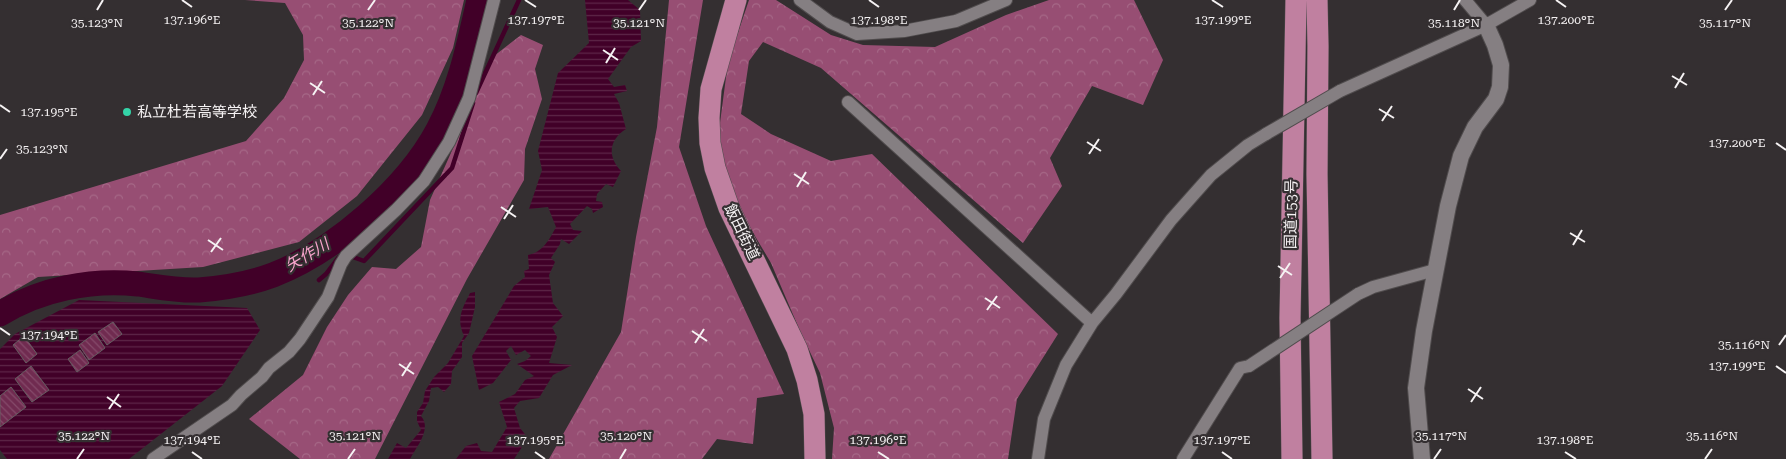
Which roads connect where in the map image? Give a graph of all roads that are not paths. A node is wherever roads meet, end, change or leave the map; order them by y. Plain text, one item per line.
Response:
1 (494, 0) edge
2 (736, 0) edge
3 (800, 0) edge
4 (1006, 0) edge
5 (1296, 0) edge
6 (1317, 0) edge
7 (1465, 0) edge
8 (1530, 0) edge
9 (1486, 25) junction
10 (848, 102) dead end
11 (1435, 270) junction
12 (1092, 324) junction
13 (153, 459) edge
14 (816, 459) edge
15 (1038, 459) edge
16 (1183, 459) edge
17 (1292, 459) edge
18 (1322, 459) edge
19 (1422, 459) edge

1 - 13 street
2 - 14 highway, 飯田街道
3 - 4 street
5 - 17 highway, 国道153号
6 - 18 highway, 国道153号
7 - 9 street
8 - 9 street
9 - 11 street
9 - 12 street, bridge
10 - 12 street
11 - 16 street, bridge
11 - 19 street
12 - 15 street

